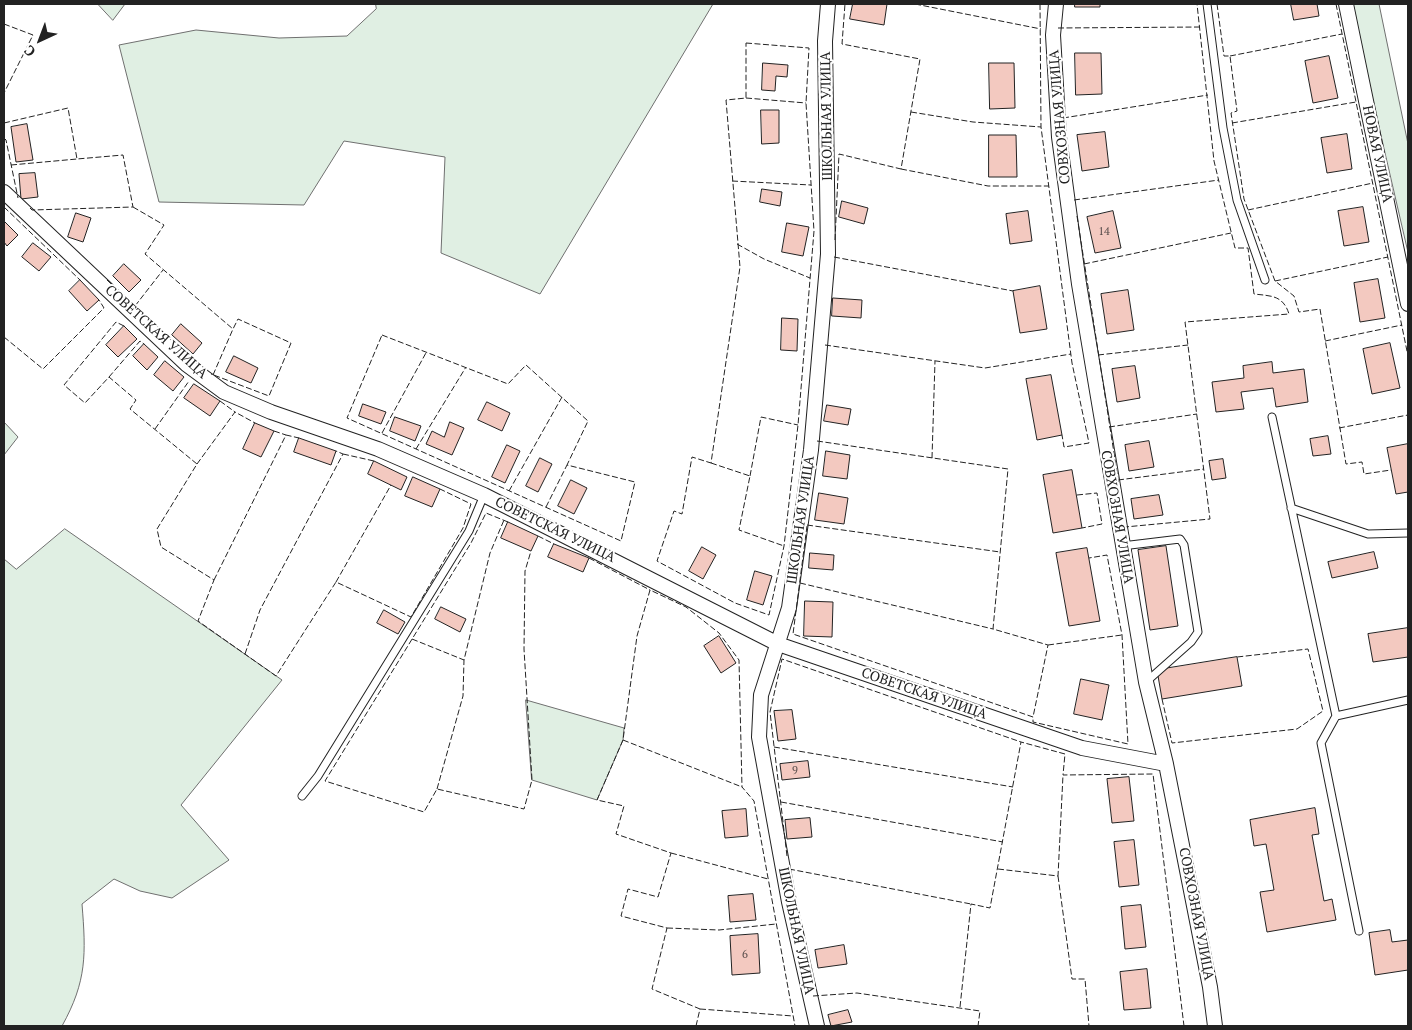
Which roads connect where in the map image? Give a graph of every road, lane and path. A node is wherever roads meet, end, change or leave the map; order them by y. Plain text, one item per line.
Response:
1 (828, 4) edge
2 (1056, 4) edge
3 (1207, 4) edge
4 (1346, 4) edge
5 (4, 192) edge
6 (1265, 280) dead end
7 (1408, 304) edge
8 (1272, 417) dead end
9 (484, 495) junction
10 (1291, 508) junction
11 (1408, 533) edge
12 (1122, 546) junction
13 (778, 644) junction
14 (1146, 682) junction
15 (1408, 700) edge
16 (1336, 716) junction
17 (1166, 764) junction
18 (302, 796) dead end
19 (1359, 931) dead end
20 (817, 1026) edge
21 (1215, 1026) edge

1 - 13 street, ШКОЛЬНАЯ УЛИЦА
2 - 12 street, СОВХОЗНАЯ УЛИЦА
3 - 6 lane
4 - 7 street, НОВАЯ УЛИЦА
5 - 9 street, СОВЕТСКАЯ УЛИЦА
8 - 10 lane
9 - 13 street, СОВЕТСКАЯ УЛИЦА
9 - 18 lane
10 - 11 lane
10 - 16 lane
12 - 14 street, СОВХОЗНАЯ УЛИЦА
12 - 14 lane
13 - 17 street, СОВЕТСКАЯ УЛИЦА
13 - 20 street, ШКОЛЬНАЯ УЛИЦА
14 - 17 street, СОВХОЗНАЯ УЛИЦА
15 - 16 lane
16 - 19 lane
17 - 21 street, СОВХОЗНАЯ УЛИЦА

